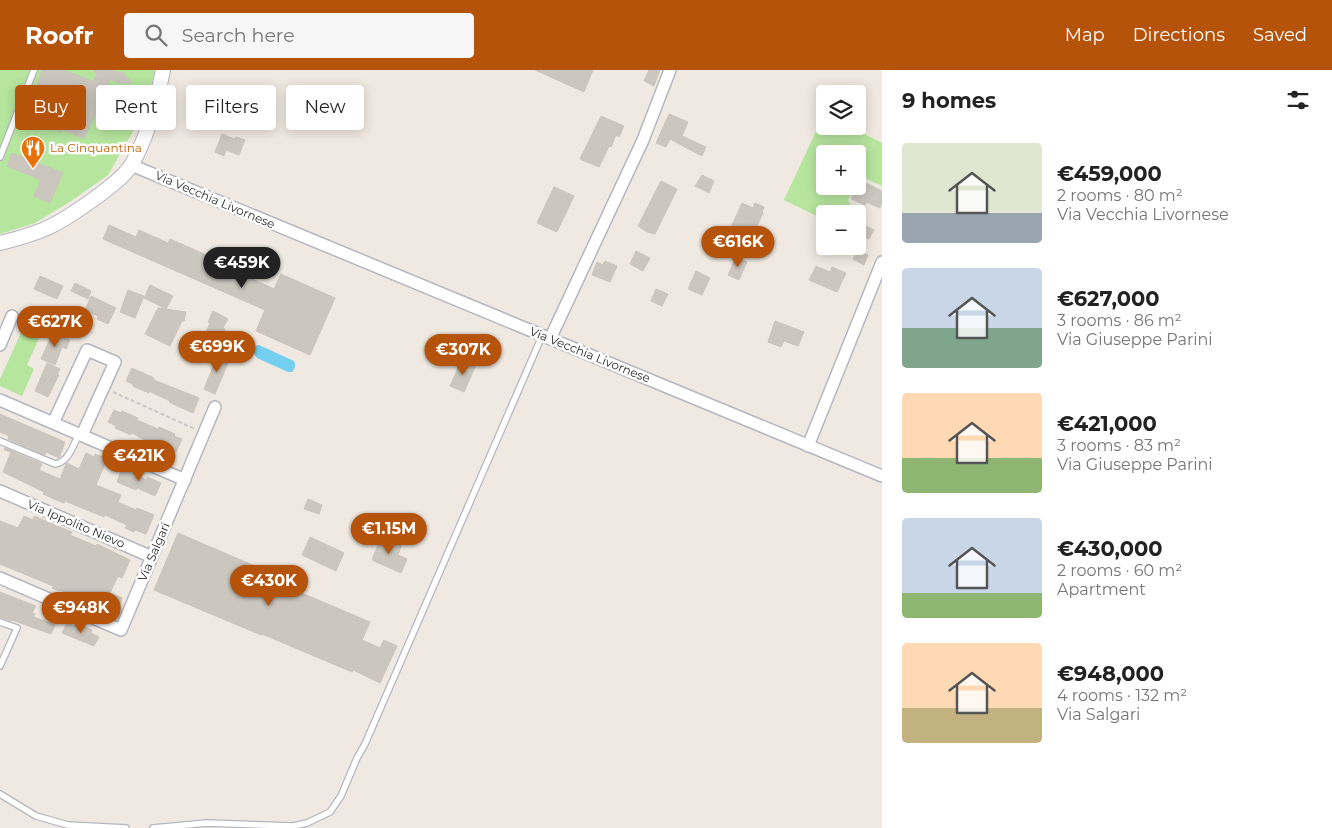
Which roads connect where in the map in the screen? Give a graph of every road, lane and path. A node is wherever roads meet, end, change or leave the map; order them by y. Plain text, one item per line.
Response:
1 (34, 70) edge
2 (163, 70) edge
3 (670, 70) edge
4 (0, 157) edge
5 (131, 165) junction
6 (0, 243) edge
7 (882, 262) edge
8 (12, 316) dead end
9 (546, 337) junction
10 (0, 345) edge
11 (104, 388) junction
12 (0, 400) edge
13 (215, 407) dead end
14 (53, 423) junction
15 (204, 433) junction
16 (80, 435) junction
17 (0, 441) edge
18 (808, 446) junction
19 (882, 476) edge
20 (185, 480) junction
21 (0, 491) edge
22 (152, 557) junction
23 (0, 578) edge
24 (0, 622) edge
25 (0, 666) edge
26 (0, 794) edge
27 (126, 828) edge
28 (153, 828) edge

1 - 4 lane
2 - 5 street
3 - 9 street
5 - 6 street
5 - 9 street, Via Vecchia Livornese
7 - 18 street
8 - 10 street
9 - 18 street, Via Vecchia Livornese
9 - 28 lane
11 - 14 street
11 - 15 path
11 - 16 street
12 - 14 street
13 - 15 street, Via Salgari
14 - 16 street
15 - 20 street, Via Salgari
16 - 17 lane
16 - 20 street
18 - 19 street, Via Vecchia Livornese
20 - 22 street, Via Salgari
21 - 22 street, Via Ippolito Nievo
22 - 23 street, Via Salgari
24 - 25 lane
26 - 27 lane

